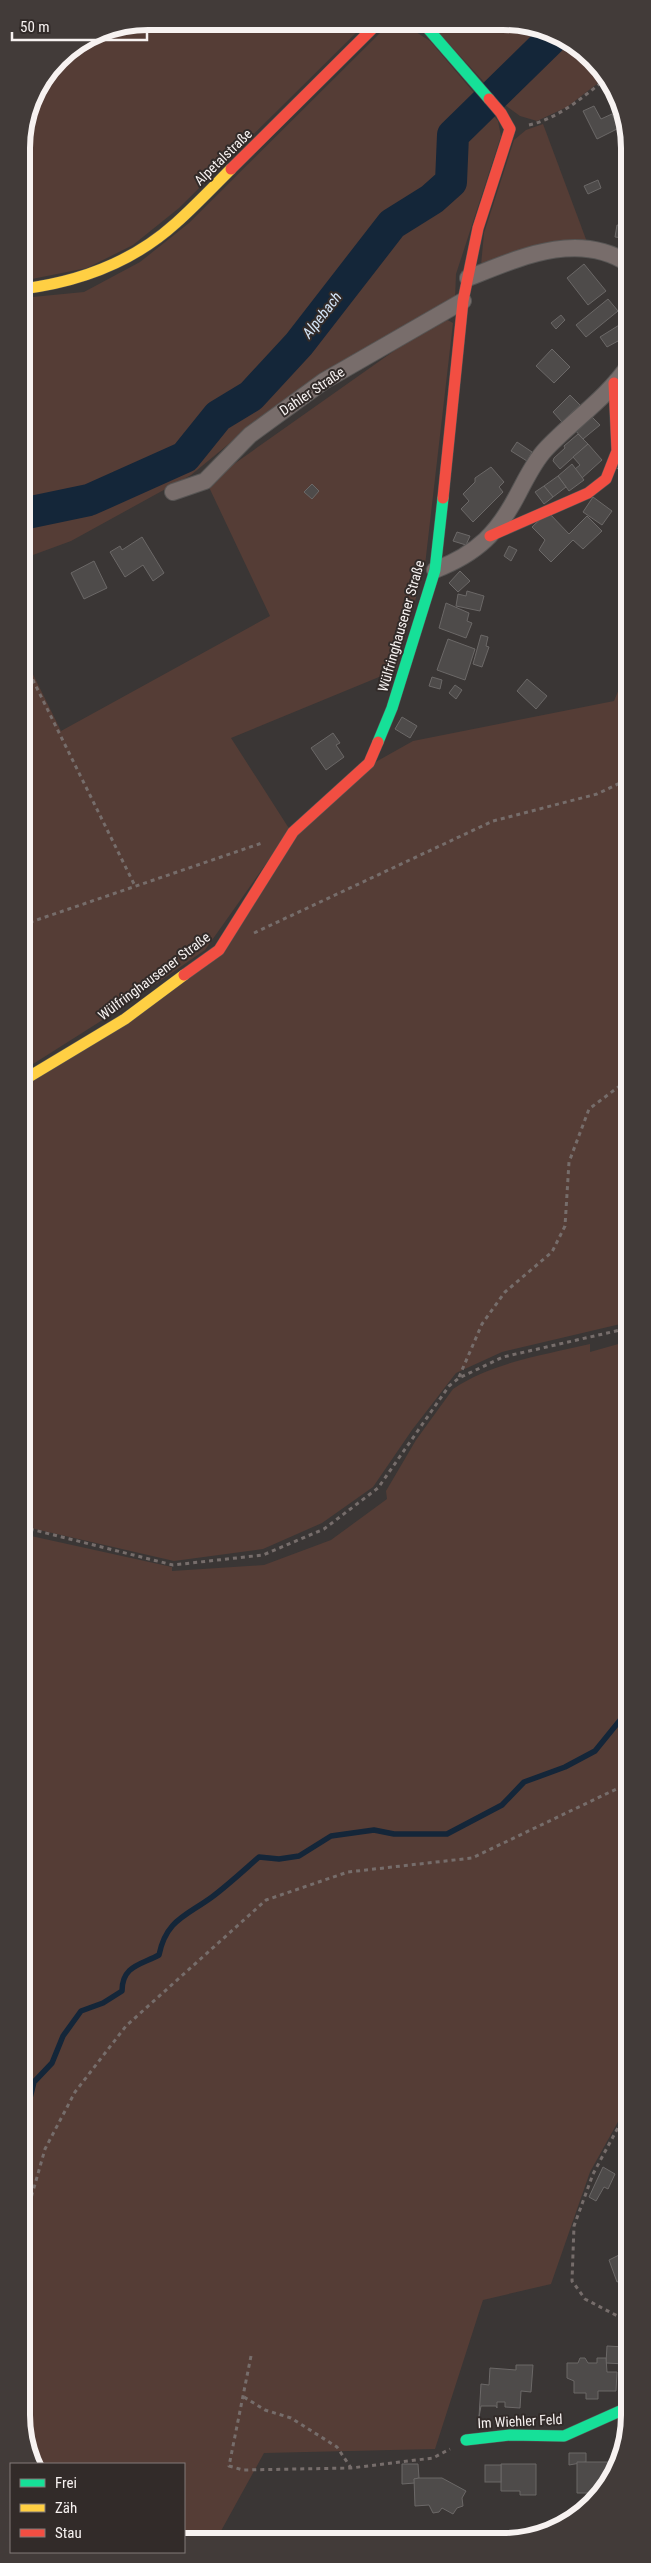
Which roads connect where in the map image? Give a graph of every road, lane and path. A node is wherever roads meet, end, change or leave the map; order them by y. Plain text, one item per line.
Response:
1 (371, 30) edge
2 (428, 30) edge
3 (601, 83) edge
4 (510, 129) junction
5 (621, 260) edge
6 (468, 278) junction
7 (30, 288) edge
8 (463, 301) junction
9 (621, 383) edge
10 (621, 396) edge
11 (172, 492) dead end
12 (490, 536) junction
13 (435, 570) junction
14 (30, 674) edge
15 (621, 782) edge
16 (293, 832) junction
17 (135, 886) junction
18 (30, 922) edge
19 (246, 937) dead end
20 (30, 1076) edge
21 (621, 1085) edge
22 (621, 1330) edge
23 (459, 1378) junction
24 (30, 1529) edge
25 (621, 1787) edge
26 (621, 2122) edge
27 (30, 2201) edge
28 (621, 2317) edge
29 (251, 2356) dead end
30 (244, 2397) junction
31 (621, 2411) edge
32 (466, 2440) joint
33 (351, 2468) junction

1 - 7 street, Alpetalstraße
2 - 4 street
3 - 4 path
4 - 6 street, Wülfringhausener Straße
5 - 6 street
6 - 8 street, Wülfringhausener Straße
8 - 11 street, Dahler Straße
8 - 13 street, Wülfringhausener Straße
9 - 12 street
10 - 12 street
12 - 13 street
13 - 16 street, Wülfringhausener Straße
14 - 17 path
15 - 19 path
16 - 17 path
16 - 20 street, Wülfringhausener Straße
17 - 18 path
21 - 23 path
22 - 23 path
23 - 24 path
25 - 27 path
26 - 28 path
29 - 30 path
30 - 33 path
30 - 33 path
31 - 32 street, Im Wiehler Feld
32 - 33 path

